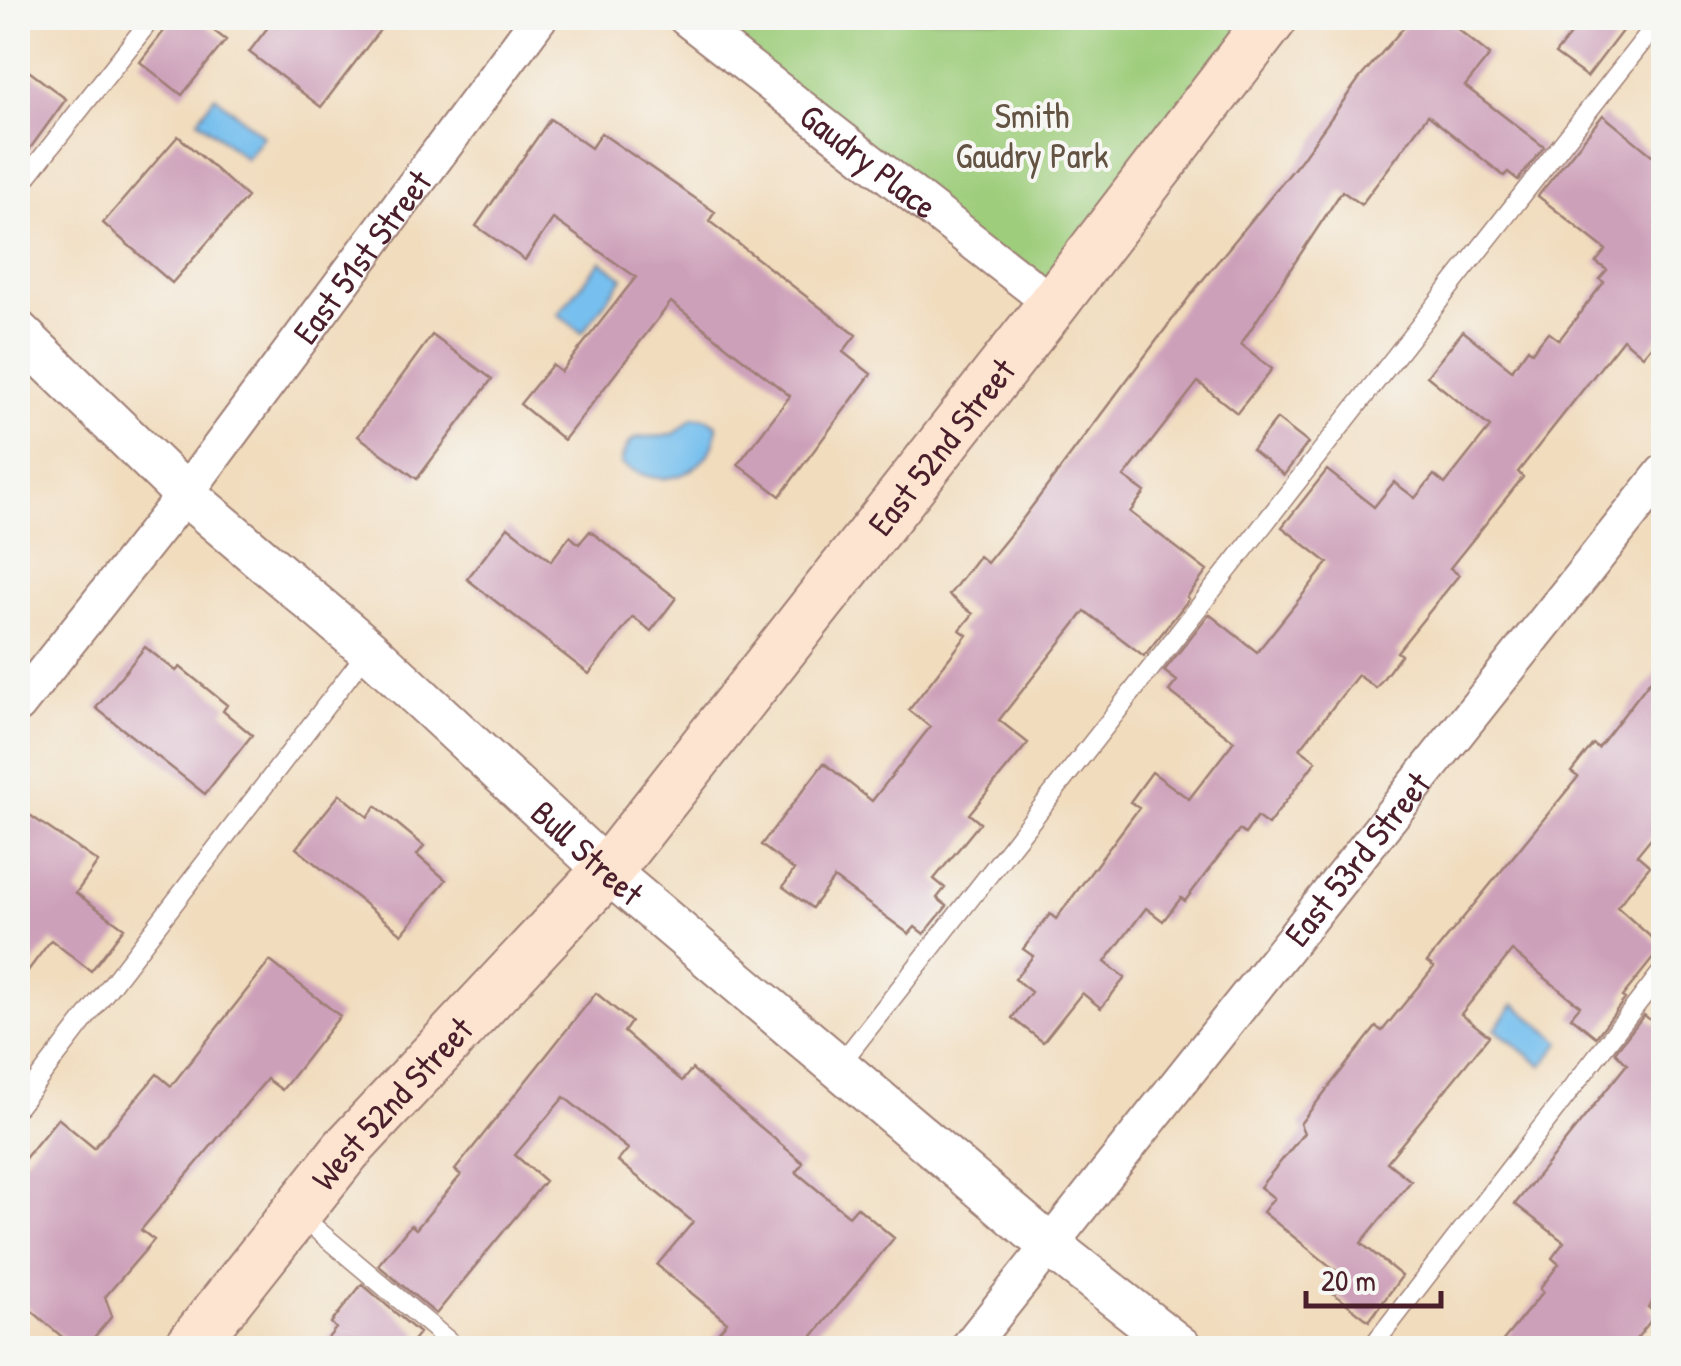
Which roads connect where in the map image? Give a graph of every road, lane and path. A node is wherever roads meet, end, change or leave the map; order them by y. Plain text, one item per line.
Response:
1 (152, 18) edge
2 (539, 18) edge
3 (686, 18) edge
4 (1272, 18) edge
5 (1662, 18) edge
6 (18, 188) edge
7 (1053, 304) junction
8 (18, 332) edge
9 (1664, 472) edge
10 (185, 494) junction
11 (369, 650) junction
12 (18, 705) edge
13 (607, 871) junction
14 (1664, 969) edge
15 (838, 1067) junction
16 (18, 1106) edge
17 (297, 1212) junction
18 (1048, 1244) junction
19 (189, 1348) edge
20 (458, 1348) edge
21 (968, 1348) edge
22 (1181, 1348) edge
23 (1370, 1348) edge

1 - 6 lane
2 - 10 street, East 51st Street
3 - 7 street, Gaudry Place
4 - 7 main road, East 52nd Street
5 - 15 lane
7 - 13 main road, East 52nd Street
8 - 10 street, Bull Street
9 - 18 street, East 53rd Street
10 - 11 street, Bull Street
10 - 12 street, East 51st Street
11 - 13 street, Bull Street
11 - 16 lane
13 - 15 street, Bull Street
13 - 17 main road, West 52nd Street
14 - 23 lane
15 - 18 street, Bull Street
17 - 19 main road, West 52nd Street
17 - 20 lane
18 - 21 street, East 53rd Street
18 - 22 street, Bull Street

